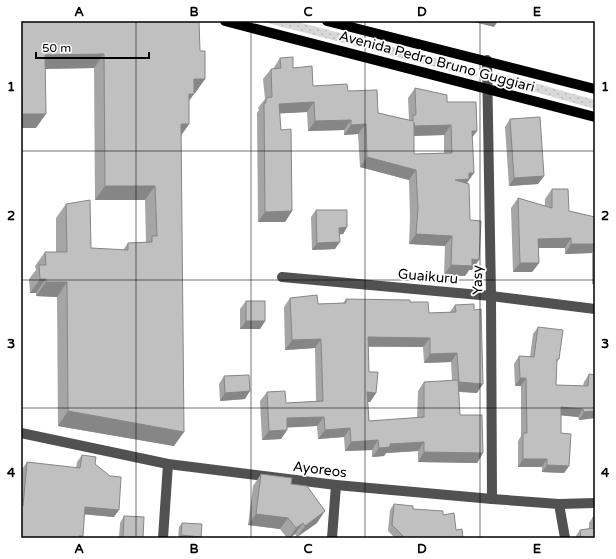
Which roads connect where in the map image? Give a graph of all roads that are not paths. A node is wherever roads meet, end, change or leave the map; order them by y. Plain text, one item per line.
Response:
1 (225, 21) edge
2 (327, 21) edge
3 (487, 60) junction
4 (486, 88) junction
5 (595, 89) edge
6 (595, 117) edge
7 (282, 276) dead end
8 (492, 296) junction
9 (595, 310) edge
10 (21, 433) edge
11 (168, 464) junction
12 (336, 485) junction
13 (492, 499) junction
14 (595, 503) edge
15 (559, 504) junction
16 (163, 538) edge
17 (332, 538) edge
18 (565, 538) edge

1 - 4 main road, Avenida Pedro Bruno Guggiari
2 - 3 main road, Avenida Pedro Bruno Guggiari
3 - 4 street, Yasy
3 - 5 main road, Avenida Pedro Bruno Guggiari
4 - 6 main road, Avenida Pedro Bruno Guggiari
4 - 8 street, Yasy
7 - 8 street, Guaikuru
8 - 9 street, Guaikuru
8 - 13 street, Yasy
10 - 11 street, Ayoreos
11 - 12 street, Ayoreos
11 - 16 street
12 - 13 street, Ayoreos
12 - 17 street
13 - 15 street, Ayoreos
14 - 15 street, Ayoreos
15 - 18 street

